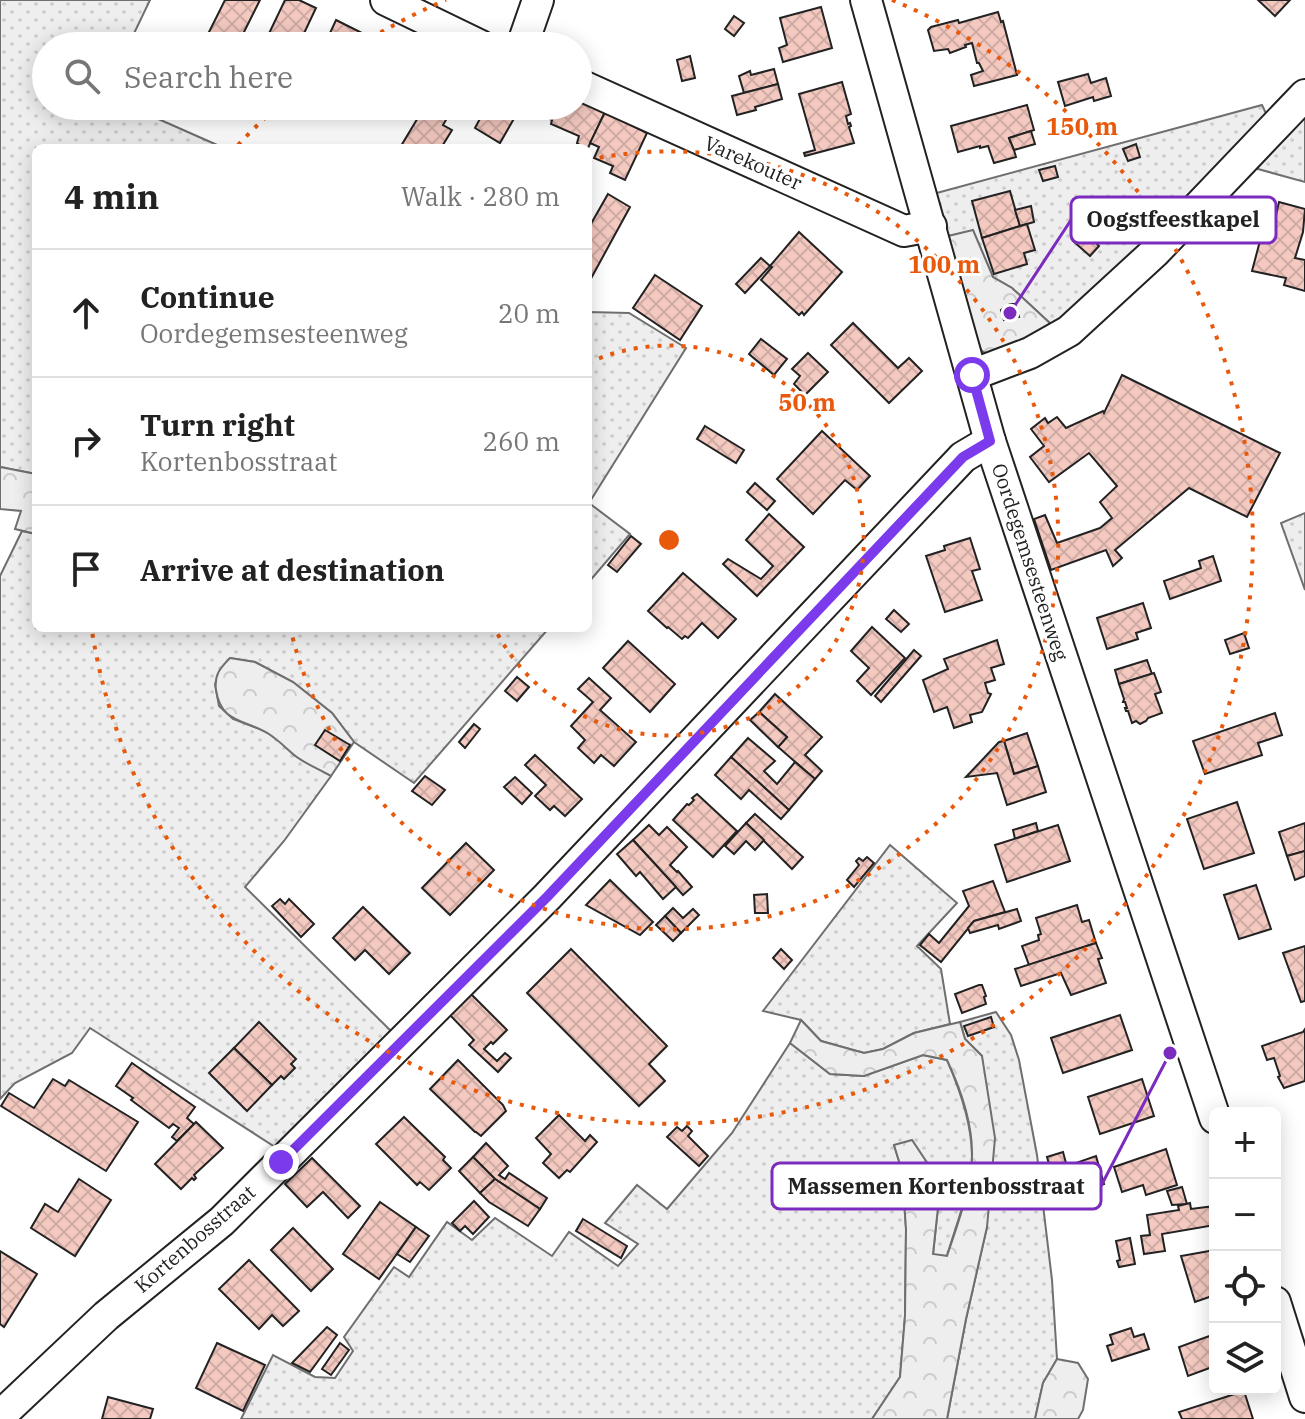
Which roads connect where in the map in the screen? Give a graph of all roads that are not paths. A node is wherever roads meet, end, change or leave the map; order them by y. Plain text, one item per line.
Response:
1 (386, 0) edge
2 (538, 0) edge
3 (866, 0) edge
4 (452, 32) edge
5 (527, 32) edge
6 (592, 90) edge
7 (1305, 95) edge
8 (931, 226) junction
9 (972, 375) junction
10 (990, 441) junction
11 (1211, 1107) edge
12 (1281, 1321) edge
13 (1305, 1397) edge
14 (0, 1416) edge

1 - 4 street
2 - 5 street
3 - 8 street, Oordegemsesteenweg
6 - 8 street, Varekouter
7 - 9 street
8 - 9 street, Oordegemsesteenweg
9 - 10 street, Oordegemsesteenweg
10 - 11 street, Oordegemsesteenweg
10 - 14 street, Kortenbosstraat
12 - 13 street

